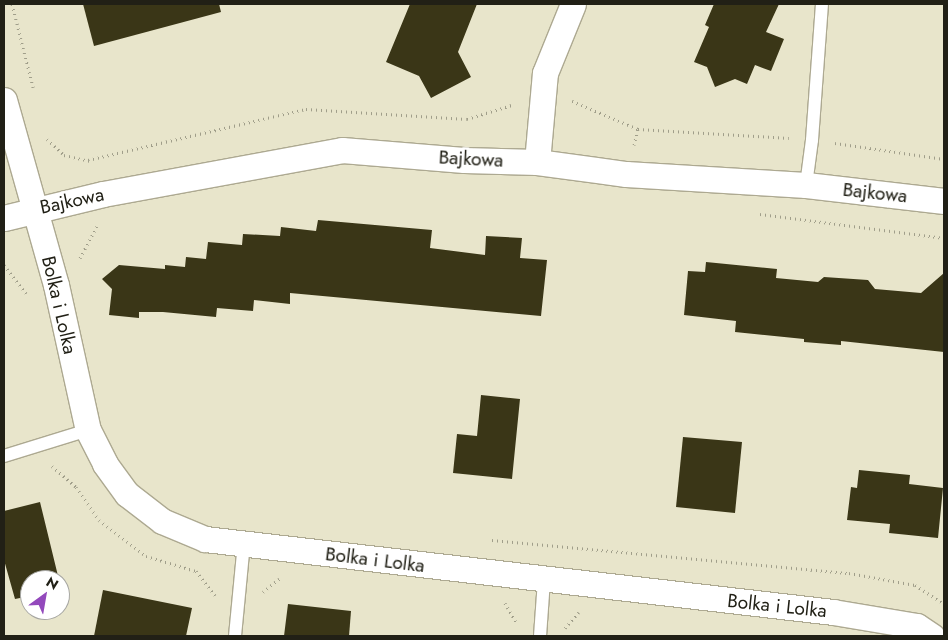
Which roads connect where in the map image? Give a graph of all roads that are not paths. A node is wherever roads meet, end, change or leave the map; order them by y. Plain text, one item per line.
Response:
1 (573, 4) edge
2 (822, 4) edge
3 (4, 100) edge
4 (537, 162) junction
5 (806, 185) junction
6 (944, 201) edge
7 (36, 208) junction
8 (4, 218) edge
9 (88, 430) junction
10 (4, 456) edge
11 (244, 543) junction
12 (544, 580) junction
13 (235, 636) edge
14 (540, 636) edge
15 (932, 636) edge

1 - 4 street
2 - 5 lane
3 - 7 street, Bolka i Lolka
4 - 5 street, Bajkowa
4 - 7 street, Bajkowa
5 - 6 street, Bajkowa
7 - 8 street, Bajkowa
7 - 9 street, Bolka i Lolka
9 - 10 lane
9 - 11 street, Bolka i Lolka
11 - 12 street, Bolka i Lolka
11 - 13 lane
12 - 14 lane
12 - 15 street, Bolka i Lolka

